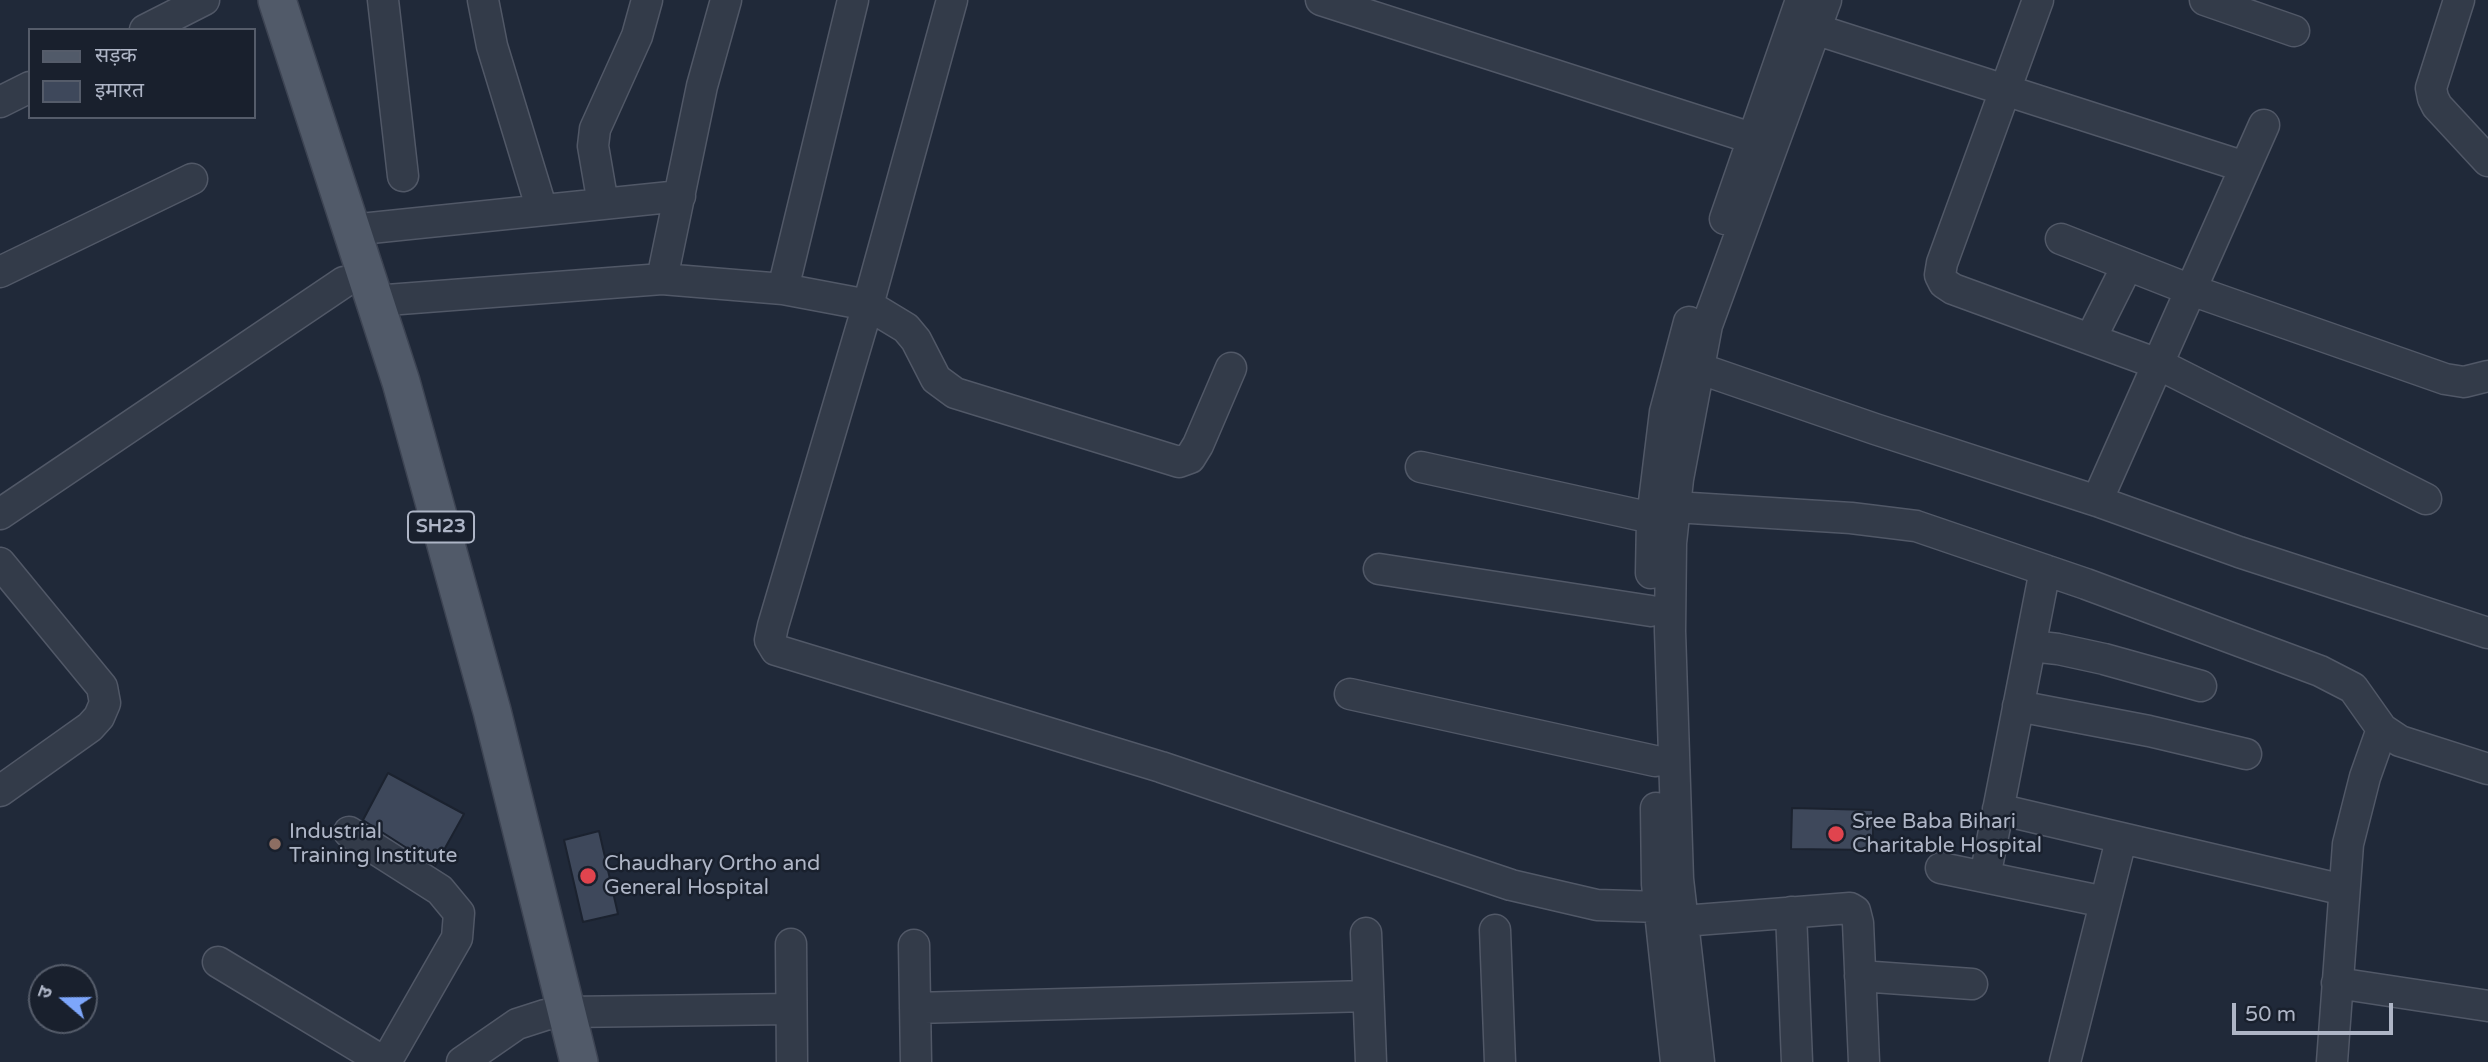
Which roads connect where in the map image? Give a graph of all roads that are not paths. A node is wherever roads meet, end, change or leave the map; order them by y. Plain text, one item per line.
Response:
1 (204, 0) edge
2 (258, 0) edge
3 (277, 0) edge
4 (383, 0) edge
5 (483, 0) edge
6 (647, 0) edge
7 (726, 0) edge
8 (853, 0) edge
9 (952, 0) edge
10 (1321, 0) edge
11 (1826, 0) edge
12 (2038, 0) edge
13 (2205, 0) edge
14 (2459, 0) edge
15 (1803, 17) edge
16 (149, 28) edge
17 (2294, 31) dead end
18 (28, 88) edge
19 (2005, 90) junction
20 (0, 102) edge
21 (2264, 125) dead end
22 (1763, 141) junction
23 (2488, 161) edge
24 (2245, 167) junction
25 (403, 176) dead end
26 (192, 179) dead end
27 (680, 196) junction
28 (603, 204) junction
29 (542, 210) junction
30 (351, 230) junction
31 (2061, 239) dead end
32 (2127, 265) junction
33 (0, 272) edge
34 (662, 279) junction
35 (344, 282) junction
36 (783, 289) junction
37 (2191, 290) junction
38 (374, 302) junction
39 (868, 305) junction
40 (2091, 338) junction
41 (2158, 364) junction
42 (1231, 368) dead end
43 (1699, 368) junction
44 (2488, 376) edge
45 (1421, 467) dead end
46 (2426, 499) dead end
47 (2097, 501) junction
48 (1664, 512) junction
49 (0, 514) edge
50 (0, 563) edge
51 (1378, 569) dead end
52 (2045, 570) junction
53 (1651, 611) junction
54 (2488, 633) edge
55 (2031, 646) junction
56 (2201, 686) dead end
57 (1350, 694) dead end
58 (2018, 706) junction
59 (2382, 729) junction
60 (2246, 754) dead end
61 (1655, 761) junction
62 (2488, 769) edge
63 (0, 791) edge
64 (1998, 809) junction
65 (349, 832) dead end
66 (2120, 839) junction
67 (1941, 868) dead end
68 (1985, 877) junction
69 (2344, 890) junction
70 (2105, 902) junction
71 (1791, 912) junction
72 (1672, 914) junction
73 (1495, 930) dead end
74 (1366, 933) dead end
75 (791, 944) dead end
76 (914, 945) dead end
77 (218, 962) dead end
78 (1860, 976) junction
79 (2337, 983) junction
80 (1972, 984) dead end
81 (1368, 996) junction
82 (2488, 1006) edge
83 (915, 1008) junction
84 (792, 1009) junction
85 (556, 1014) junction
86 (385, 1062) edge
87 (462, 1062) edge
88 (557, 1062) edge
89 (579, 1062) edge
90 (792, 1062) edge
91 (916, 1062) edge
92 (1371, 1062) edge
93 (1500, 1062) edge
94 (1676, 1062) edge
95 (1699, 1062) edge
96 (1797, 1062) edge
97 (1864, 1062) edge
98 (2065, 1062) edge
99 (2332, 1062) edge

1 - 16 street
2 - 35 main road, SH23
3 - 30 main road, SH23
4 - 25 street
5 - 29 street
6 - 28 street
7 - 27 street
8 - 36 street
9 - 39 street
10 - 22 street
11 - 15 street
12 - 19 street
13 - 17 street
14 - 23 street
15 - 19 street
15 - 22 street
18 - 20 street
19 - 24 street
19 - 40 street
21 - 24 street
22 - 43 street
22 - 48 street
24 - 37 street
26 - 33 street
27 - 28 street
27 - 34 street
28 - 29 street
29 - 30 street
30 - 38 main road, SH23
31 - 32 street
32 - 37 street
32 - 40 street
34 - 36 street
34 - 38 street
35 - 49 street
35 - 85 main road, SH23
36 - 39 street
37 - 41 street
37 - 44 street
38 - 85 main road, SH23
39 - 42 street
39 - 72 street
40 - 41 street
41 - 46 street
41 - 47 street
43 - 47 street
43 - 48 street
45 - 48 street
47 - 54 street
48 - 52 street
48 - 53 street
48 - 72 street
50 - 63 street
51 - 53 street
52 - 55 street
52 - 59 street
53 - 61 street
55 - 56 street
55 - 58 street
57 - 61 street
58 - 60 street
58 - 64 street
59 - 62 street
59 - 69 street
61 - 72 street
64 - 66 street
64 - 68 street
65 - 86 street
66 - 69 street
66 - 70 street
67 - 68 street
68 - 70 street
69 - 79 street
70 - 98 street
71 - 72 street
71 - 78 street
71 - 96 street
72 - 94 street
72 - 95 street
73 - 93 street
74 - 81 street
75 - 84 street
76 - 83 street
77 - 86 street
78 - 80 street
78 - 97 street
79 - 82 street
79 - 99 street
81 - 83 street
81 - 92 street
83 - 91 street
84 - 85 street
84 - 90 street
85 - 87 street
85 - 88 main road, SH23
85 - 89 main road, SH23

